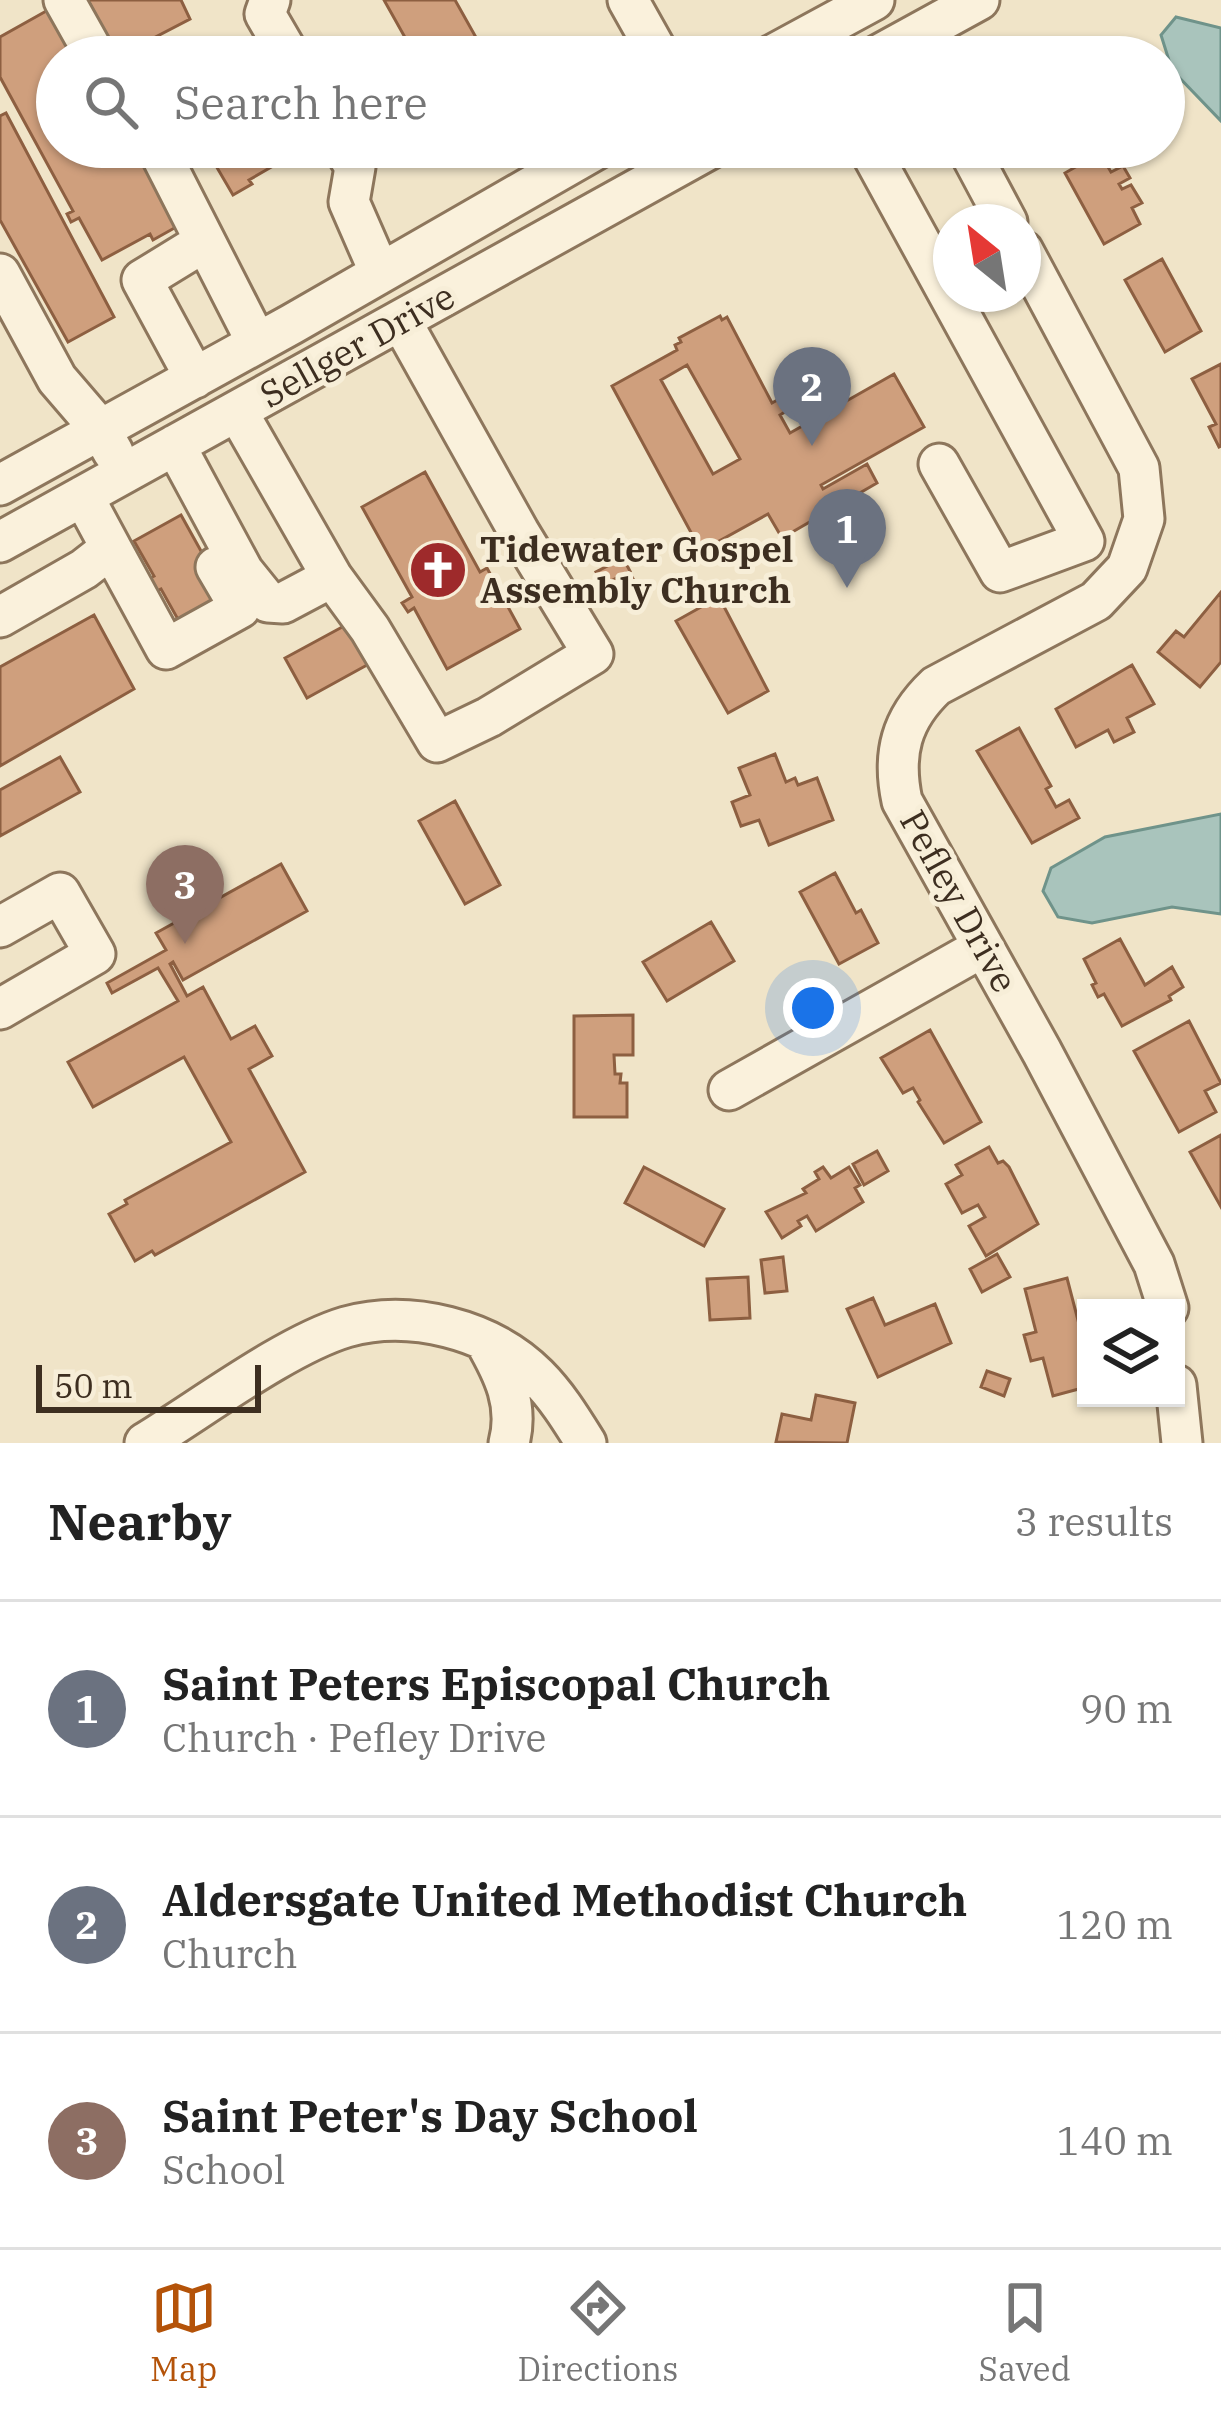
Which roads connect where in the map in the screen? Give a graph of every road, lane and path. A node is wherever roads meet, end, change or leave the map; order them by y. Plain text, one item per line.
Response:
1 (64, 0) edge
2 (270, 0) edge
3 (628, 0) edge
4 (874, 0) edge
5 (888, 0) edge
6 (979, 0) edge
7 (84, 36) edge
8 (278, 36) edge
9 (648, 36) edge
10 (808, 36) edge
11 (897, 36) edge
12 (924, 36) edge
13 (167, 168) edge
14 (355, 168) edge
15 (564, 168) edge
16 (669, 168) edge
17 (880, 168) edge
18 (978, 168) edge
19 (997, 204) edge
20 (204, 242) junction
21 (380, 273) junction
22 (0, 274) edge
23 (1041, 285) edge
24 (401, 321) junction
25 (253, 345) junction
26 (195, 378) junction
27 (272, 392) junction
28 (237, 411) junction
29 (100, 429) junction
30 (151, 458) junction
31 (939, 464) dead end
32 (0, 484) edge
33 (82, 496) junction
34 (0, 542) edge
35 (111, 548) junction
36 (332, 577) junction
37 (0, 616) edge
38 (0, 927) edge
39 (983, 947) junction
40 (0, 1009) edge
41 (729, 1090) dead end
42 (1165, 1299) edge
43 (485, 1341) junction
44 (1178, 1407) edge
45 (145, 1443) edge
46 (509, 1443) edge
47 (586, 1443) edge
48 (1169, 1443) edge
49 (1182, 1443) edge

1 - 7 street
2 - 8 street
3 - 9 street
4 - 10 street
5 - 11 street
6 - 12 street
13 - 20 street
14 - 21 street
15 - 21 street, Sellger Drive
16 - 24 street, Sellger Drive
17 - 31 street
18 - 19 street
20 - 25 street
20 - 26 street
21 - 25 street, Sellger Drive
22 - 29 street
23 - 39 street, Pefley Drive
24 - 27 street, Sellger Drive
24 - 36 street
25 - 26 street, Sellger Drive
25 - 27 street
26 - 29 street, Sellger Drive
27 - 28 street, Sellger Drive
28 - 30 street, Sellger Drive
28 - 36 street
29 - 30 street
29 - 32 street, Sellger Drive
30 - 33 street, Sellger Drive
30 - 35 street
30 - 36 street
33 - 34 street, Sellger Drive
33 - 35 street
35 - 37 street
38 - 40 street
39 - 41 street
39 - 42 street, Pefley Drive
43 - 45 street
43 - 46 street
43 - 47 street
44 - 49 street
48 - 49 street

